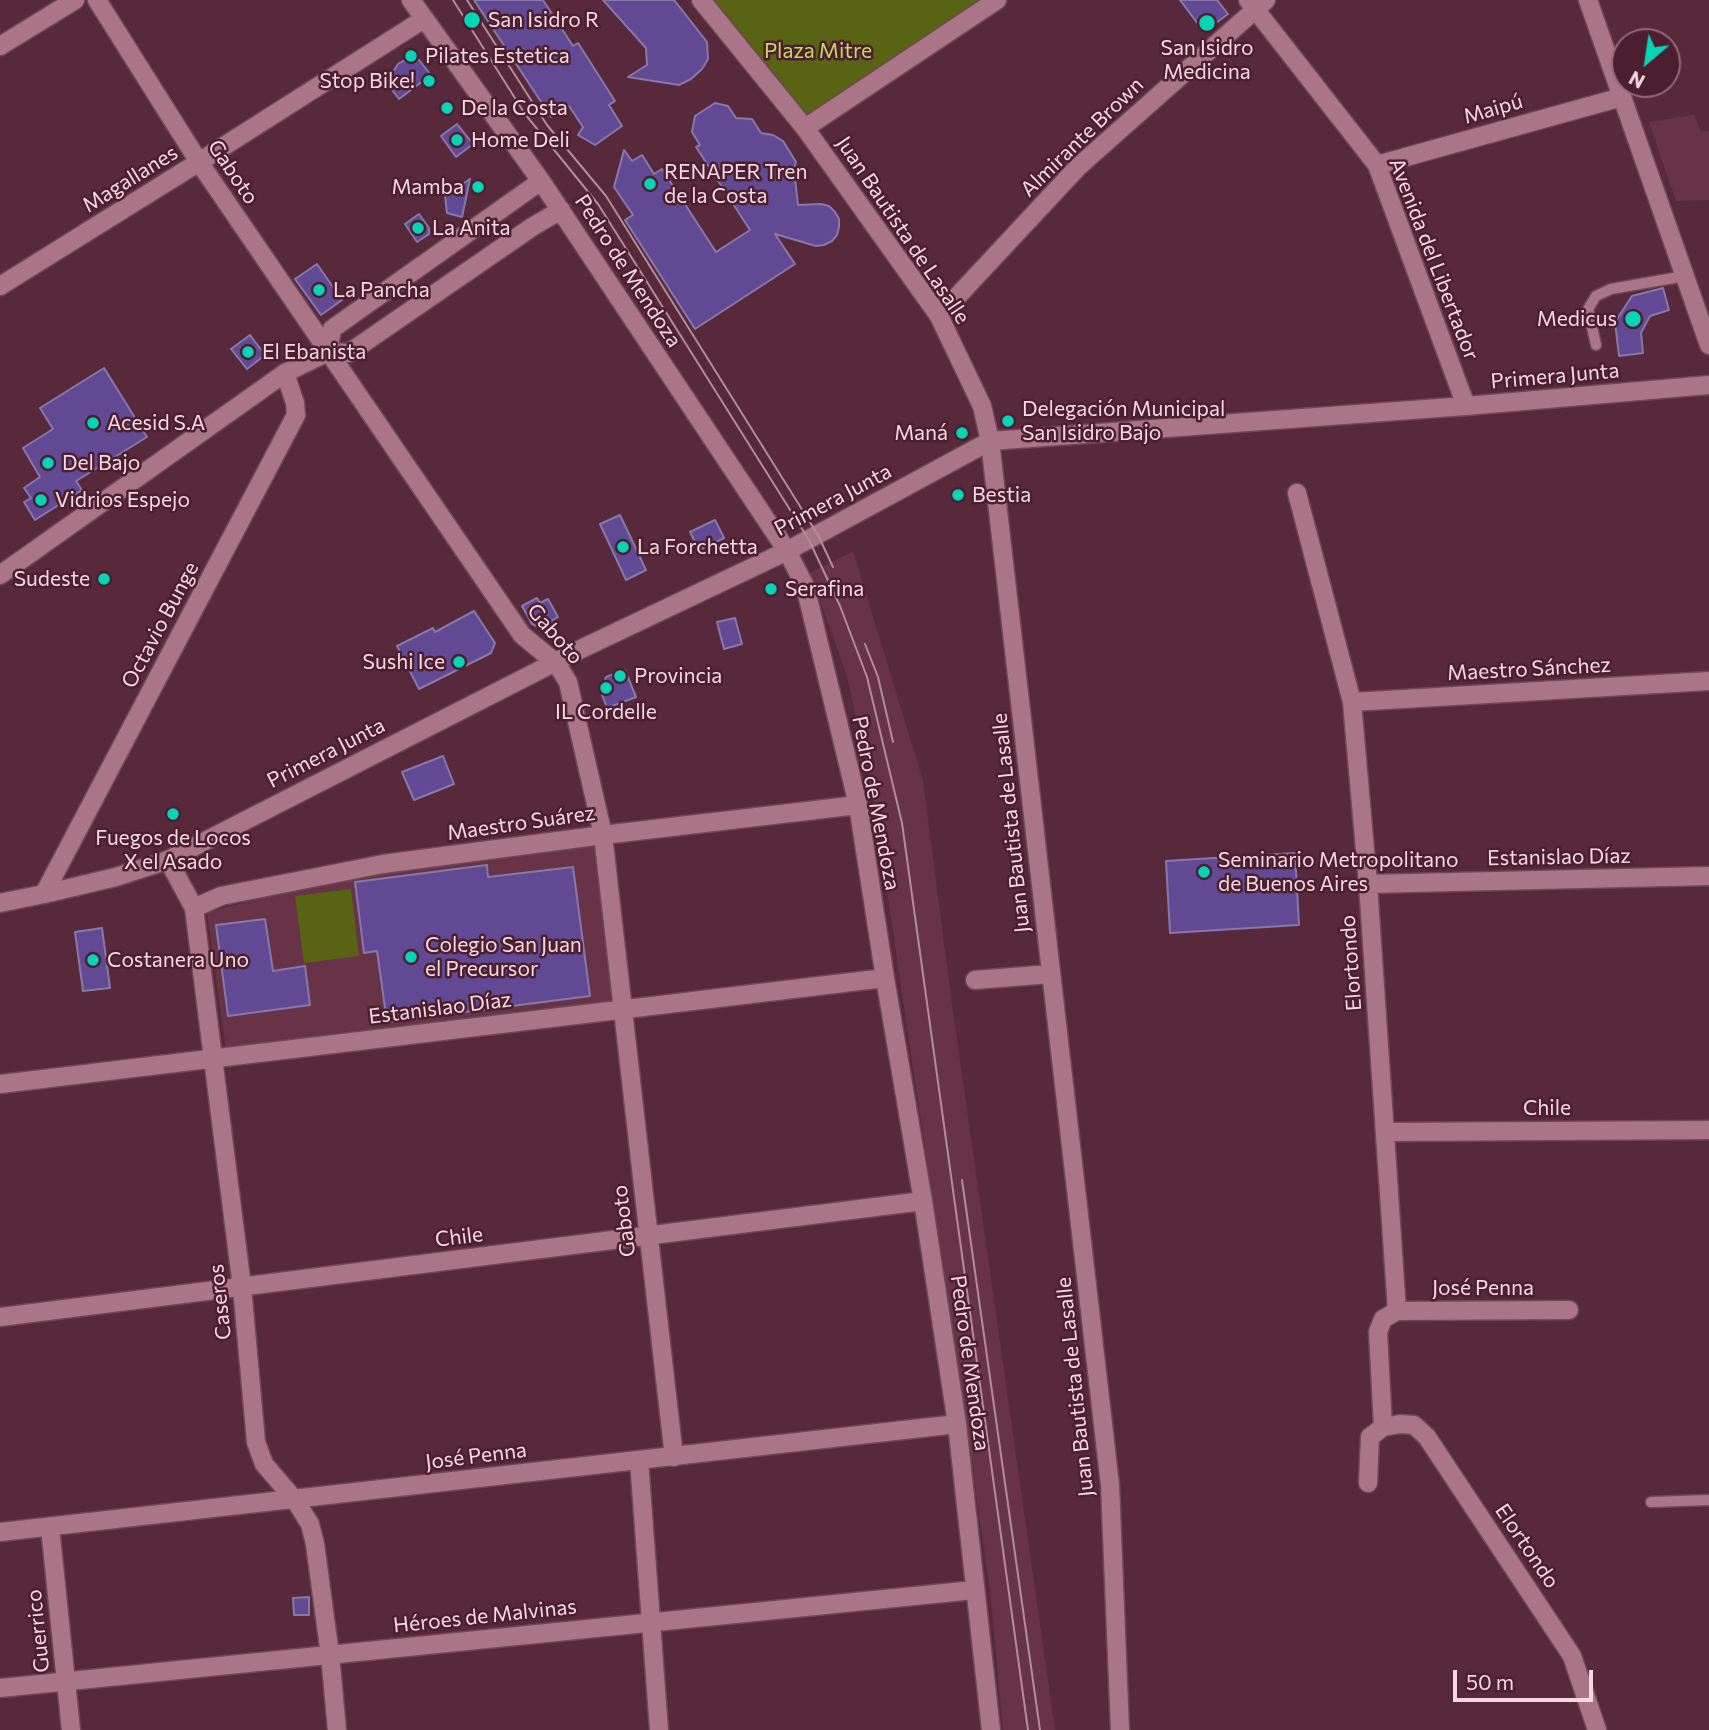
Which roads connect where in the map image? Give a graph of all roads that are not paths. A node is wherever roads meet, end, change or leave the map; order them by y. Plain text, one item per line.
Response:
1 (75, 0) edge
2 (97, 0) edge
3 (411, 0) edge
4 (701, 0) edge
5 (997, 0) edge
6 (1588, 0) edge
7 (1256, 3) edge
8 (424, 19) junction
9 (0, 46) edge
10 (1611, 66) edge
11 (1618, 98) edge
12 (1622, 98) edge
13 (805, 128) junction
14 (199, 162) junction
15 (1377, 165) junction
16 (541, 181) junction
17 (561, 211) junction
18 (1685, 276) junction
19 (0, 286) edge
20 (939, 316) junction
21 (1596, 345) dead end
22 (1709, 345) edge
23 (328, 352) junction
24 (285, 373) junction
25 (1709, 385) edge
26 (1466, 406) junction
27 (990, 441) junction
28 (1297, 493) dead end
29 (787, 551) junction
30 (0, 575) edge
31 (556, 663) junction
32 (1709, 681) edge
33 (1352, 702) junction
34 (858, 805) junction
35 (603, 835) junction
36 (168, 860) junction
37 (1709, 876) edge
38 (1368, 884) junction
39 (44, 894) junction
40 (0, 903) edge
41 (194, 908) junction
42 (1050, 974) junction
43 (885, 978) junction
44 (975, 980) dead end
45 (622, 1009) junction
46 (212, 1058) junction
47 (0, 1084) edge
48 (1709, 1130) edge
49 (1386, 1132) junction
50 (923, 1201) junction
51 (648, 1236) junction
52 (242, 1287) junction
53 (1569, 1310) dead end
54 (1397, 1311) junction
55 (0, 1317) edge
56 (957, 1424) junction
57 (1383, 1427) junction
58 (674, 1457) junction
59 (639, 1460) junction
60 (1368, 1483) dead end
61 (295, 1500) junction
62 (1709, 1500) edge
63 (1651, 1502) dead end
64 (50, 1527) junction
65 (0, 1532) edge
66 (974, 1590) junction
67 (651, 1622) junction
68 (330, 1655) junction
69 (66, 1681) junction
70 (0, 1688) edge
71 (71, 1730) edge
72 (337, 1730) edge
73 (659, 1730) edge
74 (991, 1730) edge
75 (1120, 1730) edge
76 (1597, 1730) edge

1 - 9 street
2 - 14 street, Gaboto
3 - 8 street, Pedro de Mendoza
4 - 13 street, Juan Bautista de Lasalle
5 - 13 street
6 - 10 street
7 - 15 street, Avenida del Libertador
7 - 20 street, Almirante Brown
8 - 14 street, Magallanes
8 - 16 street, Pedro de Mendoza
11 - 15 street, Maipú
12 - 18 street
13 - 20 street, Juan Bautista de Lasalle
14 - 19 street, Magallanes
14 - 23 street, Gaboto
15 - 26 street, Avenida del Libertador
16 - 17 street, Pedro de Mendoza
16 - 23 street
17 - 23 street
17 - 29 street, Pedro de Mendoza
18 - 21 lane
18 - 22 street
20 - 27 street, Juan Bautista de Lasalle
23 - 24 street
23 - 31 street, Gaboto
24 - 30 street
24 - 39 street, Octavio Bunge
25 - 26 street, Primera Junta
26 - 27 street, Primera Junta
27 - 29 street, Primera Junta
27 - 42 street, Juan Bautista de Lasalle
28 - 33 street, Elortondo
29 - 31 street, Primera Junta
29 - 34 street, Pedro de Mendoza
31 - 35 street, Gaboto
31 - 36 street, Primera Junta
32 - 33 street, Maestro Sánchez
33 - 38 street, Elortondo
34 - 35 street, Maestro Suárez
34 - 43 street, Pedro de Mendoza
35 - 41 street, Maestro Suárez
35 - 45 street, Gaboto
36 - 39 street, Primera Junta
36 - 41 street, Caseros
37 - 38 street, Estanislao Díaz
38 - 49 street, Elortondo
39 - 40 street, Primera Junta
41 - 46 street, Caseros
42 - 44 street
42 - 75 street, Juan Bautista de Lasalle
43 - 45 street, Estanislao Díaz
43 - 50 street, Pedro de Mendoza
45 - 46 street, Estanislao Díaz
45 - 51 street, Gaboto
46 - 47 street, Estanislao Díaz
46 - 52 street, Caseros
48 - 49 street, Chile
49 - 54 street, Elortondo
50 - 51 street, Chile
50 - 56 street, Pedro de Mendoza
51 - 52 street, Chile
51 - 58 street, Gaboto
52 - 55 street, Chile
52 - 61 street, Caseros
53 - 54 street, José Penna
54 - 57 street
56 - 58 street, José Penna
56 - 66 street, Pedro de Mendoza
57 - 60 street
57 - 76 street, Elortondo
58 - 59 street, José Penna
59 - 61 street, José Penna
59 - 67 street
61 - 64 street, José Penna
61 - 68 street, Caseros
62 - 63 lane
64 - 65 street, José Penna
64 - 69 street, Guerrico
66 - 67 street, Héroes de Malvinas
66 - 74 street, Pedro de Mendoza
67 - 68 street, Héroes de Malvinas
67 - 73 street
68 - 69 street, Héroes de Malvinas
68 - 72 street, Caseros
69 - 70 street, Héroes de Malvinas
69 - 71 street, Guerrico

